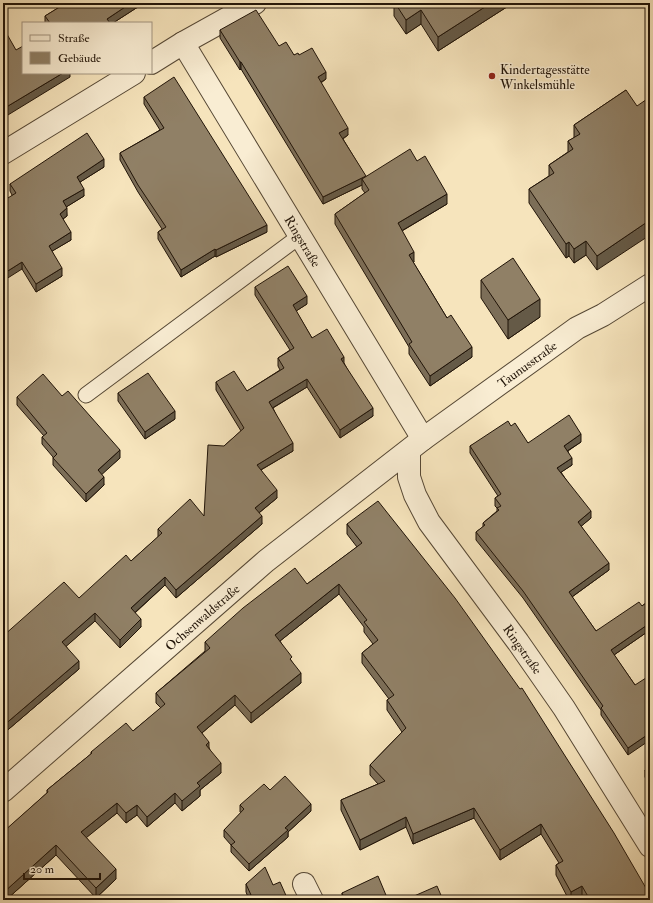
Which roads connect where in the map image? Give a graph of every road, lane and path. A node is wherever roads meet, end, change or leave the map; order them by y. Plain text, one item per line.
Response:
1 (255, 3) edge
2 (183, 43) junction
3 (152, 62) edge
4 (132, 74) edge
5 (3, 153) edge
6 (300, 236) junction
7 (650, 285) edge
8 (86, 395) dead end
9 (416, 445) junction
10 (3, 791) edge
11 (650, 846) edge

1 - 2 street
2 - 3 street
2 - 6 street, Ringstraße
4 - 5 street
6 - 8 lane
6 - 9 street, Ringstraße
7 - 9 street, Taunusstraße
9 - 10 street, Ochsenwaldstraße
9 - 11 street, Ringstraße

